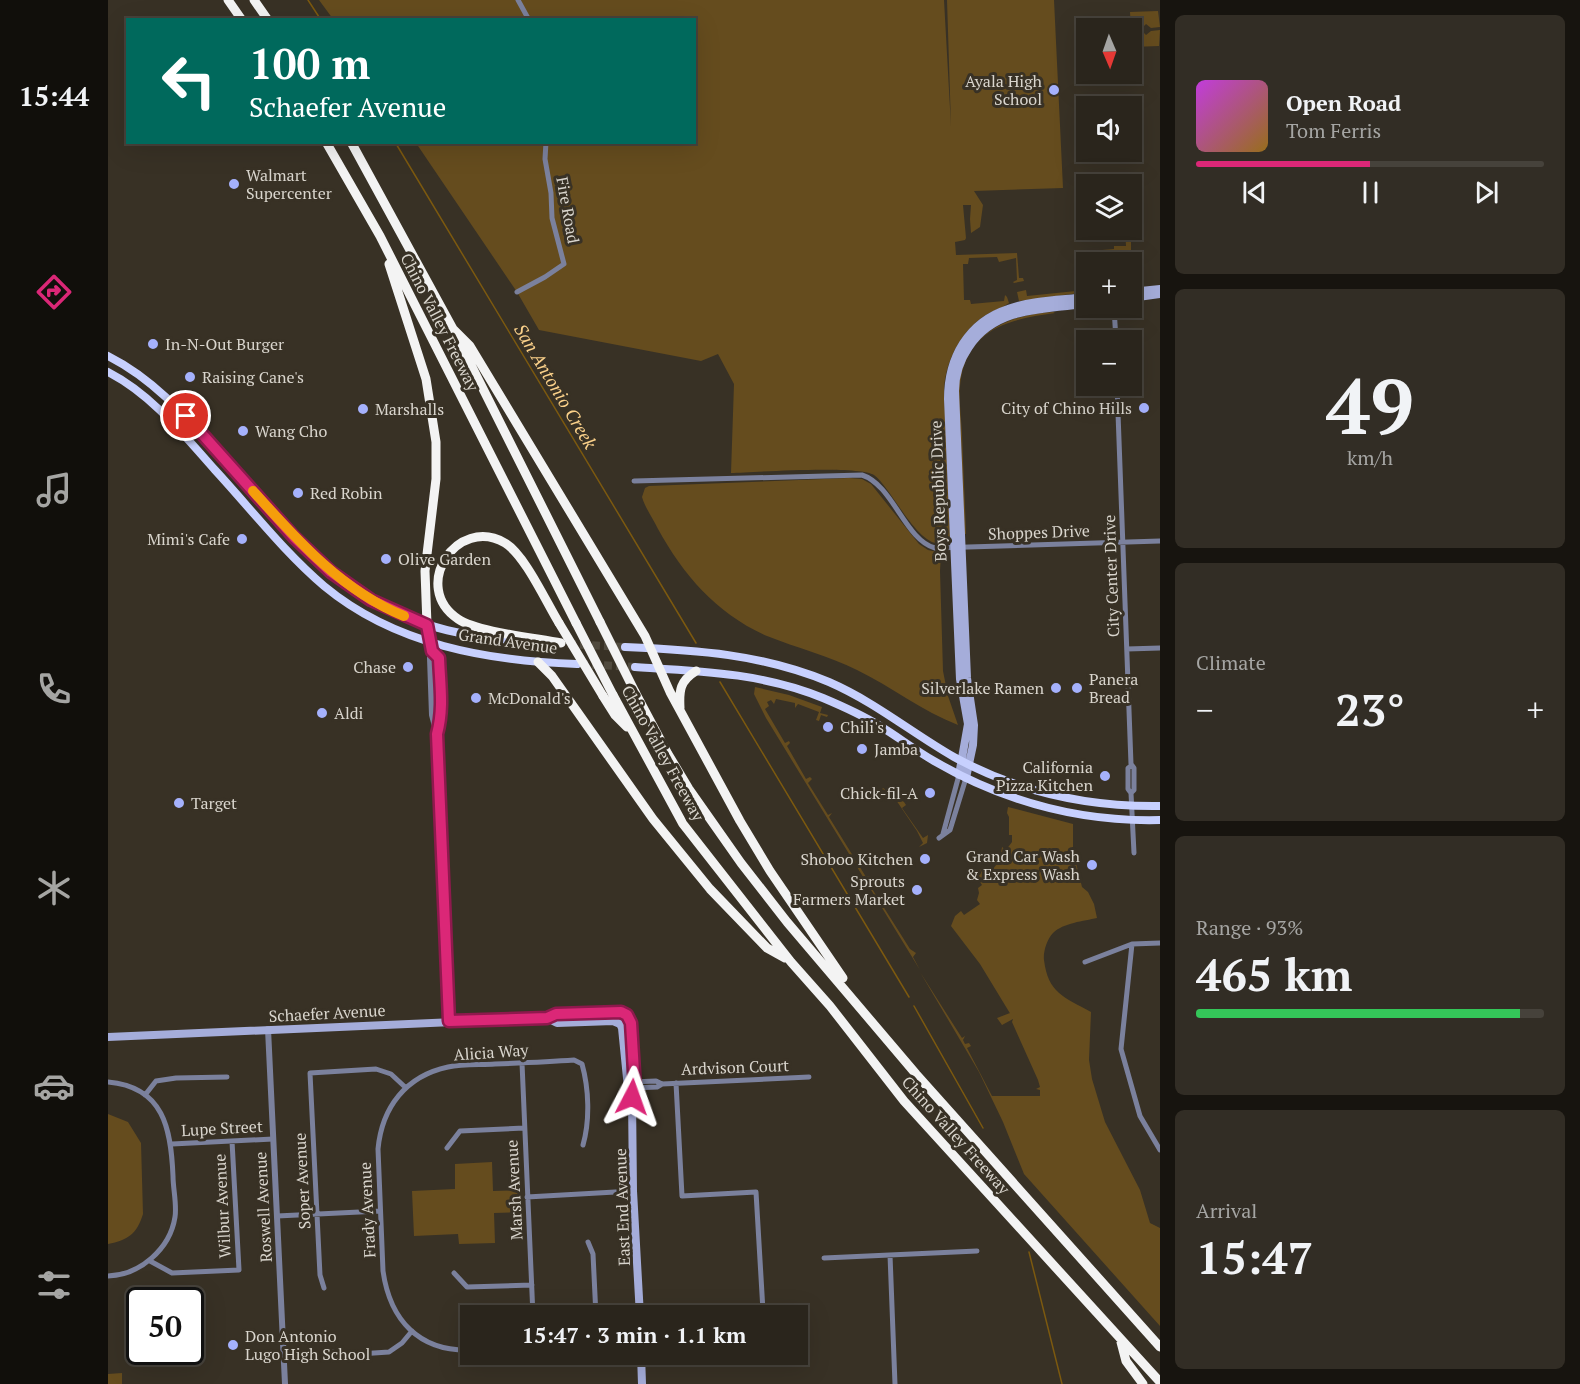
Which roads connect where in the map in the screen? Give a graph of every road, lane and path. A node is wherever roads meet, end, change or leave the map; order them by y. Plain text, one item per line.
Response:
1 (228, 0) edge
2 (254, 0) edge
3 (518, 0) edge
4 (241, 18) edge
5 (267, 18) edge
6 (527, 18) edge
7 (327, 144) edge
8 (352, 144) edge
9 (546, 144) edge
10 (380, 236) junction
11 (1160, 289) edge
12 (1142, 291) edge
13 (517, 292) dead end
14 (1160, 294) edge
15 (1142, 296) edge
16 (1076, 298) edge
17 (1076, 305) edge
18 (453, 329) junction
19 (108, 356) edge
20 (108, 372) edge
21 (1117, 396) edge
22 (634, 480) dead end
23 (1160, 541) edge
24 (1123, 542) junction
25 (958, 548) junction
26 (427, 625) junction
27 (563, 643) joint
28 (431, 647) junction
29 (625, 647) tunnel mouth
30 (651, 648) junction
31 (1160, 648) edge
32 (1127, 650) junction
33 (538, 662) junction
34 (577, 664) tunnel mouth
35 (635, 667) tunnel mouth
36 (659, 668) junction
37 (696, 671) junction
38 (680, 710) junction
39 (633, 733) junction
40 (966, 762) junction
41 (963, 777) junction
42 (1131, 806) junction
43 (1160, 806) edge
44 (1132, 820) junction
45 (1160, 820) edge
46 (941, 836) dead end
47 (1134, 853) dead end
48 (1160, 943) edge
49 (1132, 944) junction
50 (791, 962) junction
51 (1085, 962) dead end
52 (852, 996) junction
53 (547, 1018) junction
54 (630, 1019) joint
55 (449, 1021) junction
56 (620, 1024) joint
57 (268, 1029) junction
58 (108, 1037) edge
59 (522, 1063) junction
60 (227, 1077) dead end
61 (809, 1077) dead end
62 (108, 1082) edge
63 (676, 1083) junction
64 (631, 1085) junction
65 (405, 1087) junction
66 (145, 1095) junction
67 (525, 1128) junction
68 (273, 1139) junction
69 (232, 1141) junction
70 (171, 1143) junction
71 (583, 1144) dead end
72 (447, 1148) dead end
73 (1160, 1150) edge
74 (633, 1191) junction
75 (527, 1197) junction
76 (380, 1211) junction
77 (317, 1214) junction
78 (277, 1216) junction
79 (588, 1242) dead end
80 (977, 1251) dead end
81 (890, 1255) junction
82 (824, 1258) dead end
83 (150, 1261) junction
84 (454, 1273) dead end
85 (108, 1276) edge
86 (532, 1285) junction
87 (324, 1288) dead end
88 (533, 1305) edge
89 (595, 1305) edge
90 (639, 1305) edge
91 (763, 1305) edge
92 (412, 1331) junction
93 (1121, 1339) junction
94 (1160, 1347) edge
95 (329, 1350) dead end
96 (460, 1350) edge
97 (641, 1365) edge
98 (1160, 1382) edge
99 (285, 1384) edge
100 (642, 1384) edge
101 (896, 1384) edge
102 (1143, 1384) edge

1 - 4 highway
2 - 5 highway
3 - 6 street
7 - 10 highway, Chino Valley Freeway
8 - 18 highway, Chino Valley Freeway
9 - 13 street, Fire Road
10 - 26 highway
10 - 39 highway, Chino Valley Freeway, bridge
11 - 12 main road
14 - 15 main road
16 - 25 main road, Boys Republic Drive
17 - 25 main road, Boys Republic Drive
18 - 30 highway
18 - 52 highway, Chino Valley Freeway, bridge
19 - 26 main road, Grand Avenue
20 - 28 main road, Grand Avenue
21 - 24 street, City Center Drive
22 - 25 street, Shoppes Drive
23 - 24 street, Shoppes Drive
24 - 25 street, Shoppes Drive
24 - 32 street, City Center Drive
25 - 40 main road, Boys Republic Drive
26 - 27 main road, Grand Avenue
26 - 28 street
27 - 39 highway, bridge
28 - 33 main road, Grand Avenue
28 - 55 street
29 - 30 main road
30 - 36 highway
30 - 40 main road
31 - 32 street
32 - 42 street, City Center Drive
33 - 34 main road, Grand Avenue
33 - 50 highway
35 - 36 main road
36 - 37 main road
36 - 38 highway
37 - 38 highway
37 - 41 main road
38 - 52 highway
39 - 50 highway, Chino Valley Freeway
40 - 41 main road, Boys Republic Drive
40 - 42 main road
41 - 44 main road
41 - 46 street
42 - 43 main road
42 - 44 street, City Center Drive
44 - 45 main road
44 - 47 street, City Center Drive
48 - 49 street
49 - 51 street
49 - 73 street
50 - 93 highway, Chino Valley Freeway
52 - 94 highway, Chino Valley Freeway
53 - 54 main road, Schaefer Avenue
53 - 55 main road, Schaefer Avenue
53 - 56 main road, Schaefer Avenue
54 - 64 main road, East End Avenue
55 - 57 main road, Schaefer Avenue
56 - 64 main road, East End Avenue
57 - 58 main road, Schaefer Avenue
57 - 68 street, Roswell Avenue
59 - 65 street, Alicia Way
59 - 67 street, Marsh Avenue
59 - 71 street, Alicia Way
60 - 66 street
61 - 63 street, Ardvison Court
62 - 66 street
63 - 64 street, Ardvison Court
63 - 91 street
64 - 74 main road, East End Avenue
65 - 76 street, Frady Avenue
65 - 77 street, Soper Avenue
66 - 70 street
67 - 72 street
67 - 75 street, Marsh Avenue
68 - 69 street, Lupe Street
68 - 78 street, Roswell Avenue
69 - 70 street, Lupe Street
69 - 83 street, Wilbur Avenue
70 - 83 street
74 - 75 street
74 - 90 main road, East End Avenue
75 - 86 street, Marsh Avenue
76 - 77 street
76 - 92 street, Frady Avenue
77 - 78 street
77 - 87 street, Soper Avenue
78 - 99 street, Roswell Avenue
79 - 89 street
80 - 81 street
81 - 82 street
81 - 101 street
83 - 85 street
84 - 86 street
86 - 88 street, Marsh Avenue
92 - 95 street
92 - 96 street, Frady Avenue
93 - 98 highway, Chino Valley Freeway
93 - 102 highway
97 - 100 main road

